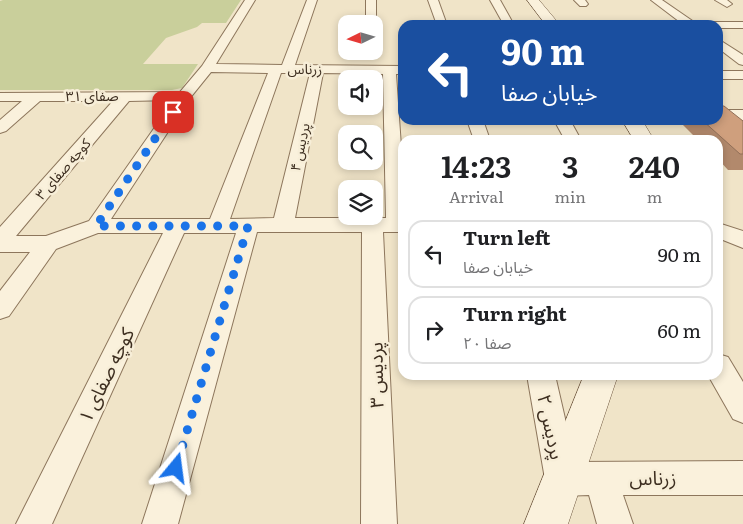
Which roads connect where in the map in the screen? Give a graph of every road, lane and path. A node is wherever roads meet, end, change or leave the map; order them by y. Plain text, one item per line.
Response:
1 (250, 0) edge
2 (312, 0) edge
3 (371, 0) edge
4 (433, 0) edge
5 (495, 0) edge
6 (533, 0) edge
7 (656, 0) edge
8 (371, 15) edge
9 (440, 20) edge
10 (506, 20) edge
11 (550, 20) edge
12 (685, 20) edge
13 (723, 25) edge
14 (743, 25) edge
15 (723, 47) edge
16 (743, 61) edge
17 (207, 68) junction
18 (282, 69) junction
19 (317, 69) junction
20 (396, 70) edge
21 (723, 75) edge
22 (743, 75) edge
23 (0, 96) edge
24 (37, 96) junction
25 (125, 96) junction
26 (184, 96) junction
27 (743, 114) edge
28 (723, 115) edge
29 (0, 128) edge
30 (390, 225) edge
31 (96, 226) junction
32 (177, 226) junction
33 (217, 226) junction
34 (248, 226) junction
35 (283, 226) junction
36 (723, 232) edge
37 (743, 241) edge
38 (0, 243) edge
39 (48, 244) junction
40 (0, 309) edge
41 (723, 375) edge
42 (542, 380) edge
43 (599, 380) edge
44 (743, 409) edge
45 (562, 478) junction
46 (600, 478) junction
47 (743, 478) edge
48 (34, 524) edge
49 (160, 524) edge
50 (379, 524) edge
51 (546, 524) edge
52 (615, 524) edge

1 - 17 street
2 - 18 street
3 - 8 street
4 - 9 street
5 - 10 street
6 - 11 street
7 - 12 street
13 - 14 street
15 - 16 street
17 - 18 street, زرناس
17 - 26 street
18 - 19 street, زرناس
18 - 33 street
19 - 20 street, زرناس
19 - 35 street, پردیس ۴
20 - 30 street, پردیس ۳
21 - 22 street
23 - 24 street, صفای ۳۱
24 - 25 street, صفای ۳۱
24 - 29 street
25 - 26 street, صفای ۳۱
25 - 38 street, کوچه صفای ۳
26 - 31 street
27 - 28 street
30 - 35 street
30 - 50 street, پردیس ۳
31 - 32 street
31 - 39 street
32 - 33 street
32 - 48 street, کوچه صفای ۱
33 - 34 street
34 - 35 street
34 - 49 street
36 - 37 street
38 - 39 street
39 - 40 street
41 - 44 street
42 - 45 street, پردیس ۲
43 - 45 street
45 - 46 street, زرناس
45 - 51 street
46 - 47 street, زرناس
46 - 52 street

